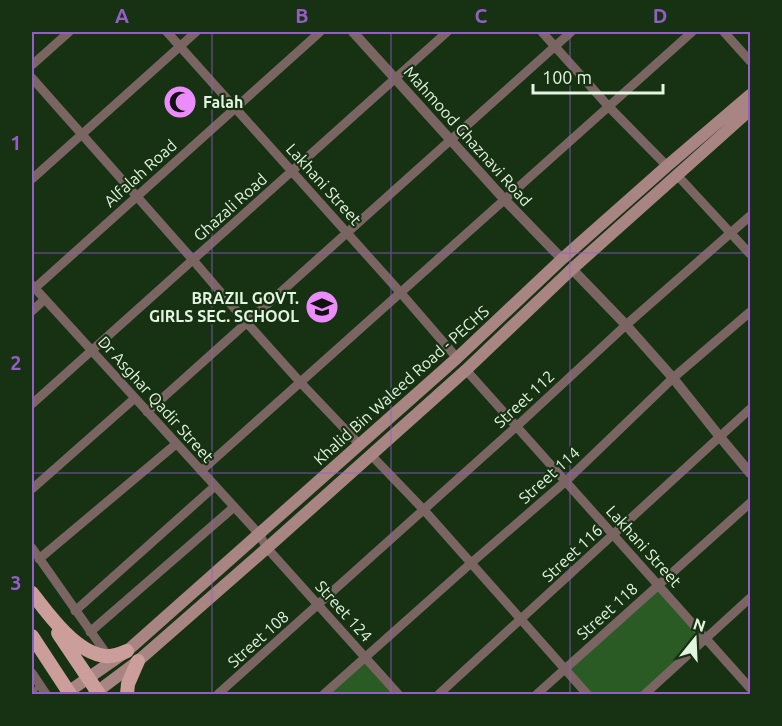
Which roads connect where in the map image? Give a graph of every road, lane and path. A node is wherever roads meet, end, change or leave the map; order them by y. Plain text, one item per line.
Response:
1 (69, 32) edge
2 (166, 32) edge
3 (196, 32) edge
4 (320, 32) edge
5 (353, 32) edge
6 (447, 32) edge
7 (542, 32) edge
8 (571, 32) edge
9 (692, 32) edge
10 (724, 32) edge
11 (180, 46) junction
12 (555, 46) junction
13 (750, 61) edge
14 (32, 65) edge
15 (32, 78) edge
16 (396, 78) junction
17 (750, 95) edge
18 (609, 106) junction
19 (235, 108) junction
20 (750, 110) edge
21 (82, 134) junction
22 (451, 140) junction
23 (667, 166) junction
24 (292, 171) junction
25 (677, 175) junction
26 (32, 179) edge
27 (136, 197) junction
28 (504, 200) junction
29 (750, 216) edge
30 (347, 233) junction
31 (731, 233) junction
32 (750, 254) edge
33 (562, 259) junction
34 (193, 260) junction
35 (572, 269) junction
36 (33, 287) edge
37 (400, 292) junction
38 (45, 299) junction
39 (32, 311) edge
40 (750, 312) edge
41 (247, 323) junction
42 (626, 325) junction
43 (91, 350) junction
44 (457, 358) junction
45 (466, 370) junction
46 (674, 378) junction
47 (300, 382) junction
48 (135, 398) junction
49 (32, 404) edge
50 (750, 409) edge
51 (147, 412) junction
52 (517, 426) junction
53 (720, 437) junction
54 (177, 444) junction
55 (360, 445) junction
56 (371, 455) junction
57 (201, 471) junction
58 (750, 473) edge
59 (566, 481) junction
60 (215, 486) junction
61 (32, 489) edge
62 (750, 503) edge
63 (234, 507) junction
64 (424, 510) junction
65 (259, 534) junction
66 (614, 535) junction
67 (32, 548) edge
68 (267, 548) junction
69 (39, 560) junction
70 (470, 564) junction
71 (658, 585) junction
72 (32, 593) edge
73 (750, 598) edge
74 (318, 605) junction
75 (75, 611) junction
76 (521, 621) junction
77 (90, 632) junction
78 (32, 636) edge
79 (706, 638) junction
80 (127, 651) junction
81 (108, 656) junction
82 (365, 658) junction
83 (138, 661) junction
84 (564, 670) junction
85 (32, 673) edge
86 (89, 678) junction
87 (39, 684) junction
88 (750, 688) edge
89 (33, 694) edge
90 (46, 694) edge
91 (68, 694) edge
92 (97, 694) edge
93 (127, 694) edge
94 (218, 694) edge
95 (324, 694) edge
96 (398, 694) edge
97 (439, 694) edge
98 (537, 694) edge
99 (587, 694) edge
100 (645, 694) edge

1 - 14 street
2 - 11 street, Lakhani Street
3 - 11 street
4 - 19 street, Alfalah Road
5 - 16 street, Mahmood Ghaznavi Road
6 - 16 street, Ghazali Road
7 - 12 street
8 - 12 street
9 - 18 street
10 - 13 street
11 - 19 street, Lakhani Street
11 - 21 street
12 - 18 street
12 - 22 street
15 - 21 street
16 - 22 street, Mahmood Ghaznavi Road
16 - 24 street, Ghazali Road
17 - 23 main road, Khalid Bin Waleed Road - PECHS
18 - 23 street
18 - 28 street
19 - 24 street, Lakhani Street
19 - 27 street, Alfalah Road
20 - 25 main road, Khalid Bin Waleed Road - PECHS
21 - 26 street
21 - 27 street
22 - 28 street, Mahmood Ghaznavi Road
22 - 30 street
23 - 33 main road, Khalid Bin Waleed Road - PECHS
24 - 30 street, Lakhani Street
24 - 34 street, Ghazali Road
25 - 31 street
25 - 35 main road, Khalid Bin Waleed Road - PECHS
27 - 34 street
27 - 36 street, Alfalah Road
28 - 33 street, Mahmood Ghaznavi Road
28 - 37 street
29 - 31 street, Street 112
30 - 37 street, Lakhani Street
30 - 41 street
31 - 32 street
31 - 42 street, Street 112
33 - 44 main road, Khalid Bin Waleed Road - PECHS
34 - 41 street
34 - 43 street, Ghazali Road
35 - 42 street
35 - 45 main road, Khalid Bin Waleed Road - PECHS
36 - 38 street, Dr Asghar Qadir Street
37 - 44 street, Lakhani Street
37 - 47 street
38 - 39 street
38 - 43 street, Dr Asghar Qadir Street
40 - 46 street, Street 114
41 - 47 street
41 - 51 street
42 - 46 street
42 - 52 street, Street 112
43 - 48 street, Dr Asghar Qadir Street
43 - 49 street, Ghazali Road
44 - 55 main road, Khalid Bin Waleed Road - PECHS
45 - 52 street, Lakhani Street
45 - 56 main road, Khalid Bin Waleed Road - PECHS
46 - 53 street
46 - 59 street, Street 114
47 - 55 street
47 - 57 street
48 - 51 street, Dr Asghar Qadir Street
48 - 61 street
50 - 53 street, Street 116
51 - 54 street, Dr Asghar Qadir Street
52 - 59 street, Lakhani Street
52 - 64 street, Street 112
53 - 58 street
53 - 66 street, Street 116
54 - 57 street, Dr Asghar Qadir Street
54 - 69 street
55 - 65 main road, Khalid Bin Waleed Road - PECHS
56 - 64 street
56 - 68 main road, Khalid Bin Waleed Road - PECHS
57 - 60 street, Dr Asghar Qadir Street
59 - 66 street, Lakhani Street
59 - 70 street, Street 114
60 - 63 street, Dr Asghar Qadir Street
60 - 75 street
62 - 71 street, Street 118
63 - 65 street, Dr Asghar Qadir Street
63 - 77 street
64 - 70 street
64 - 74 street, Street 112
65 - 68 street, Street 124
65 - 80 main road, Khalid Bin Waleed Road - PECHS
66 - 71 street, Lakhani Street
66 - 76 street, Street 116
67 - 69 street
68 - 74 street, Street 124
68 - 83 main road, Khalid Bin Waleed Road - PECHS
69 - 75 street
70 - 76 street
70 - 82 street, Street 114
71 - 79 street, Lakhani Street
71 - 84 street, Street 118
72 - 81 main road
72 - 86 main road
73 - 79 street
74 - 82 street, Street 124
74 - 94 street, Street 108
75 - 77 street
76 - 84 street
76 - 97 street, Street 116
77 - 81 street
78 - 91 main road
79 - 88 street, Lakhani Street
79 - 100 street
80 - 81 main road
80 - 86 main road, Khalid Bin Waleed Road - PECHS
82 - 95 street, Street 114
82 - 96 street, Street 124
83 - 92 main road, Khalid Bin Waleed Road - PECHS
83 - 93 main road
84 - 98 street, Street 118
84 - 99 street
85 - 87 street
86 - 91 main road, Khalid Bin Waleed Road - PECHS
86 - 92 main road
87 - 89 lane
87 - 90 street

